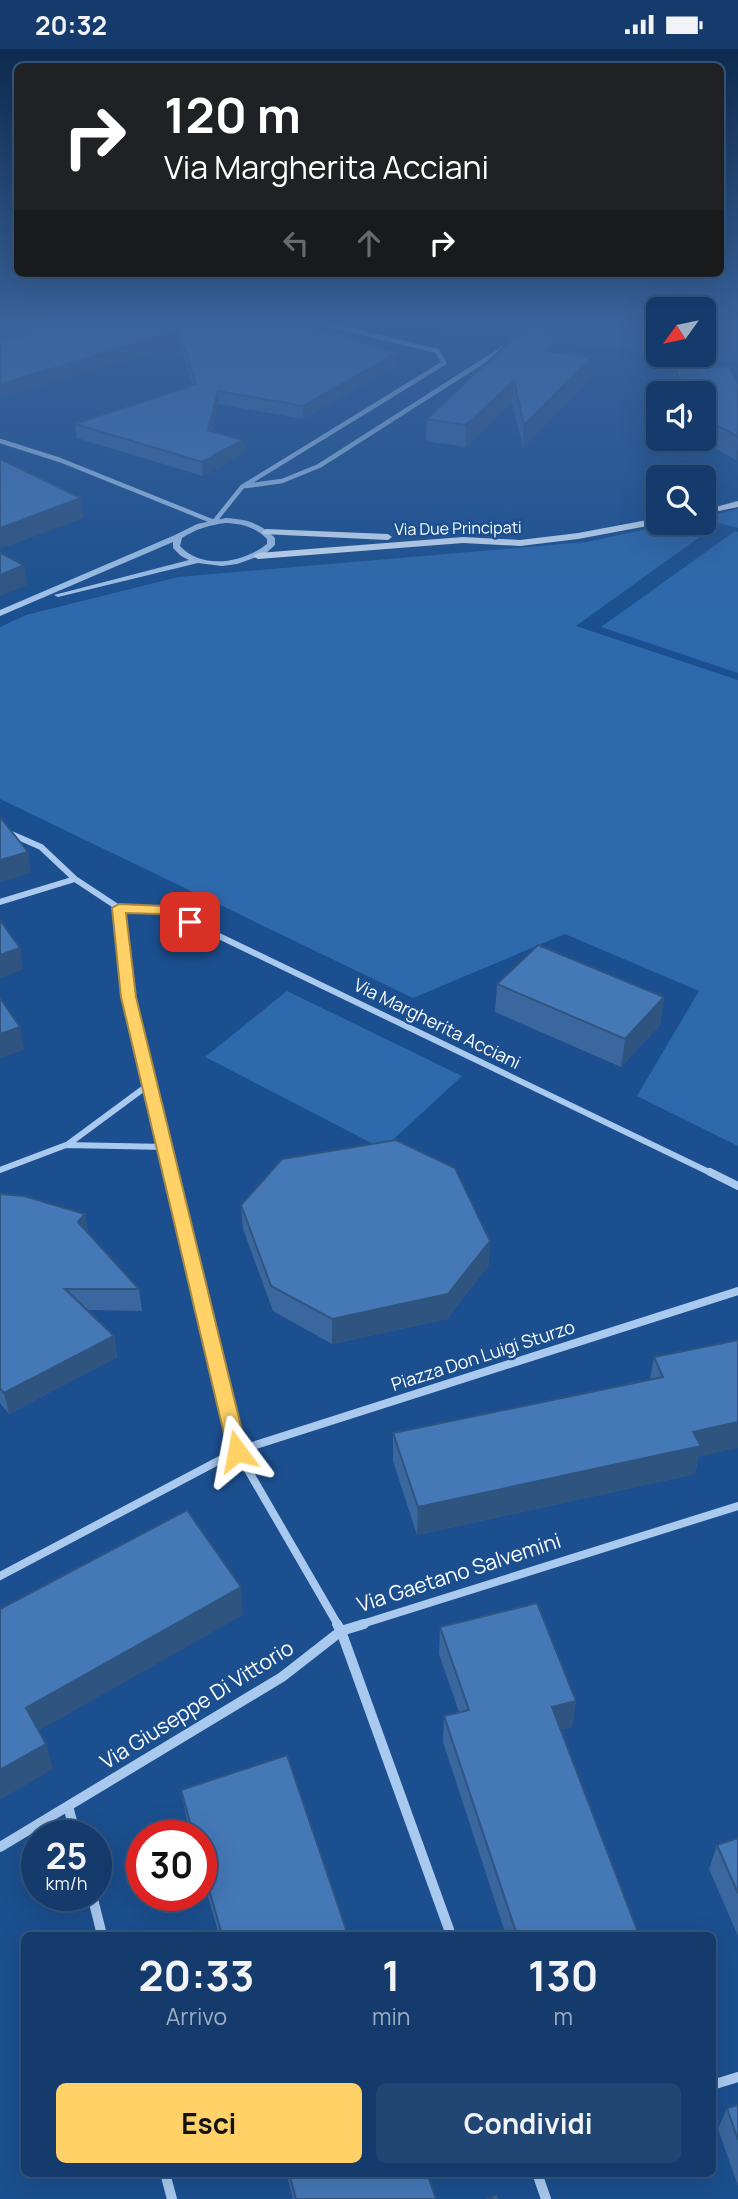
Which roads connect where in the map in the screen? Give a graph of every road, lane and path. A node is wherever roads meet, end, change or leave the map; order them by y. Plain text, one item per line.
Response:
1 (347, 422) edge
2 (387, 422) edge
3 (0, 441) edge
4 (242, 487) junction
5 (738, 504) edge
6 (716, 509) edge
7 (214, 522) junction
8 (646, 522) edge
9 (266, 531) junction
10 (178, 537) junction
11 (463, 540) junction
12 (258, 556) junction
13 (199, 561) junction
14 (24, 603) junction
15 (0, 613) edge
16 (0, 829) edge
17 (75, 879) junction
18 (0, 902) edge
19 (119, 908) junction
20 (151, 1083) junction
21 (66, 1145) junction
22 (167, 1147) junction
23 (0, 1170) edge
24 (738, 1186) edge
25 (738, 1291) edge
26 (237, 1451) junction
27 (738, 1506) edge
28 (0, 1576) edge
29 (341, 1631) junction
30 (68, 1806) junction
31 (72, 1820) edge
32 (0, 1847) edge
33 (96, 1911) edge
34 (101, 1932) edge
35 (450, 1932) edge
36 (738, 2077) edge
37 (716, 2084) edge
38 (166, 2177) edge
39 (538, 2177) edge
40 (172, 2199) edge
41 (546, 2199) edge

1 - 4 street
2 - 4 street
3 - 7 street
4 - 7 street
5 - 6 main road
7 - 9 street
7 - 10 street
8 - 11 main road, Via Due Principati
9 - 11 main road
9 - 12 street
10 - 13 street
10 - 14 street
11 - 12 main road, Via Due Principati
12 - 13 street
13 - 14 street
14 - 15 street
16 - 17 street
17 - 18 street
17 - 19 street
19 - 20 street
19 - 24 street, Via Margherita Acciani
20 - 21 street
20 - 22 street
21 - 22 street
21 - 23 street
22 - 26 street
25 - 26 street, Piazza Don Luigi Sturzo
26 - 28 street, Piazza Don Luigi Sturzo
26 - 29 street
27 - 29 street, Via Gaetano Salvemini
29 - 30 street, Via Giuseppe Di Vittorio
29 - 35 street, Via Gaetano Salvemini
30 - 31 street
30 - 32 street, Via Giuseppe Di Vittorio
33 - 34 street
36 - 37 street
38 - 40 street
39 - 41 street

